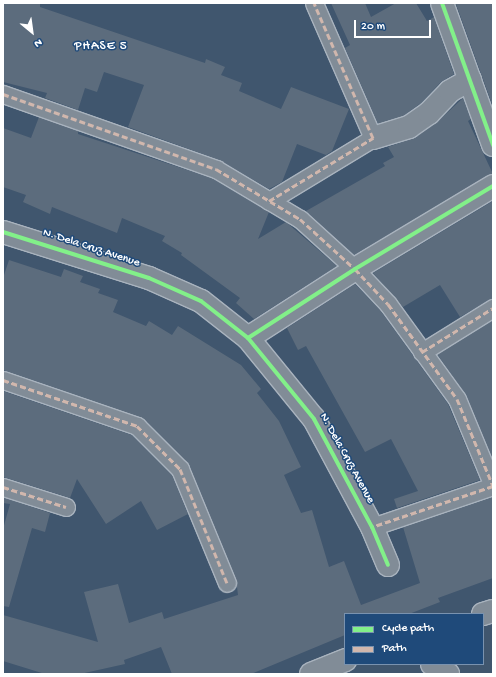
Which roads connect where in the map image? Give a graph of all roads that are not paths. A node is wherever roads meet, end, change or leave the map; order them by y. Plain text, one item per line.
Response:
1 (314, 3) edge
2 (442, 3) edge
3 (470, 80) junction
4 (3, 94) edge
5 (373, 138) junction
6 (493, 145) edge
7 (493, 186) edge
8 (269, 201) junction
9 (4, 235) edge
10 (355, 269) junction
11 (491, 312) edge
12 (248, 338) junction
13 (422, 352) junction
14 (3, 380) edge
15 (3, 487) edge
16 (66, 507) dead end
17 (372, 527) junction
18 (388, 565) dead end
19 (227, 583) dead end
20 (344, 660) edge
21 (434, 665) edge
22 (311, 674) edge
23 (448, 674) edge

1 - 5 street
2 - 3 street
3 - 5 street
3 - 6 street
4 - 8 street
5 - 8 street
7 - 10 street
8 - 10 street
9 - 12 street, N. Dela Cruz Avenue
10 - 12 street
10 - 13 street
11 - 13 street
12 - 17 street, N. Dela Cruz Avenue
13 - 17 street
14 - 19 street
15 - 16 street
17 - 18 street, N. Dela Cruz Avenue
20 - 22 street
21 - 23 street

